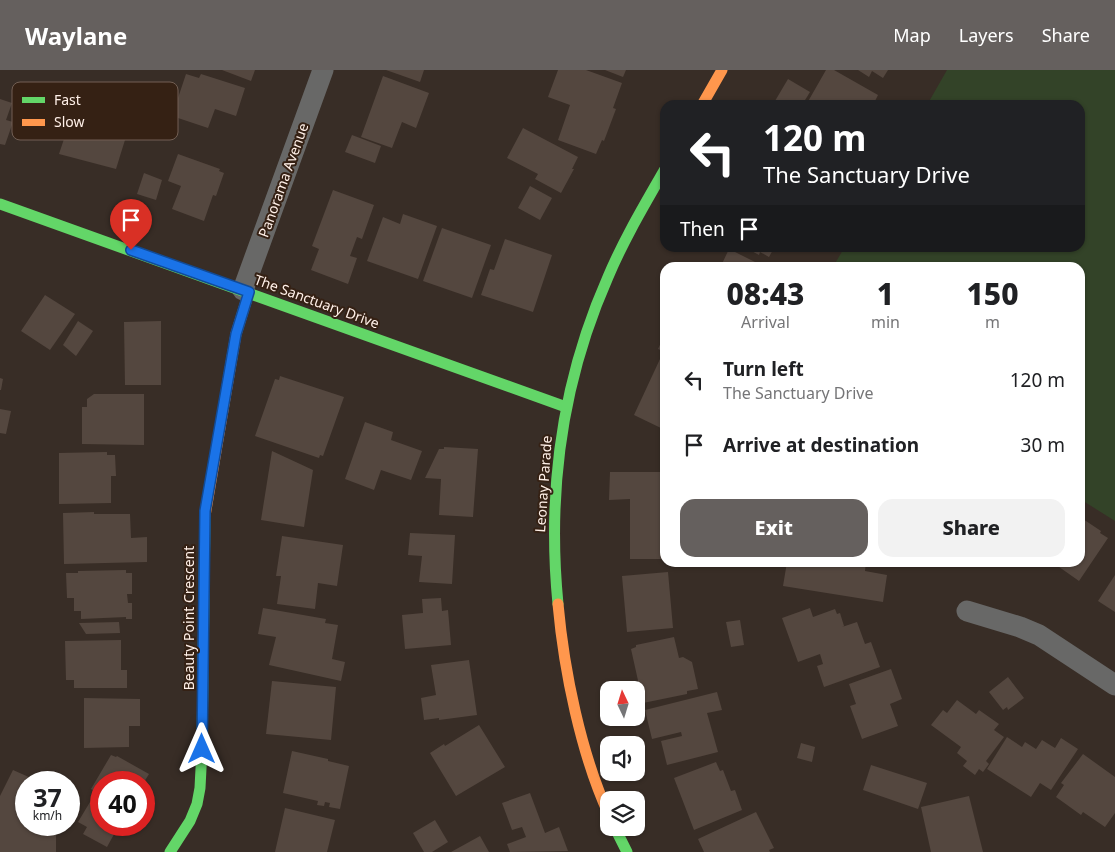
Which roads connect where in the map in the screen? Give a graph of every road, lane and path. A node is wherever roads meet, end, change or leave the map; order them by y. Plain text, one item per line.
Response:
1 (323, 70) edge
2 (722, 70) edge
3 (705, 100) edge
4 (660, 177) edge
5 (0, 204) edge
6 (246, 291) junction
7 (566, 407) junction
8 (967, 611) dead end
9 (1115, 685) edge
10 (601, 791) edge
11 (619, 836) edge
12 (170, 852) edge
13 (627, 852) edge

1 - 6 street, Panorama Avenue
2 - 3 street
4 - 7 street, Leonay Parade
5 - 6 street, The Sanctuary Drive
6 - 7 street, The Sanctuary Drive
6 - 12 street, Beauty Point Crescent
7 - 10 street, Leonay Parade
8 - 9 street
11 - 13 street

